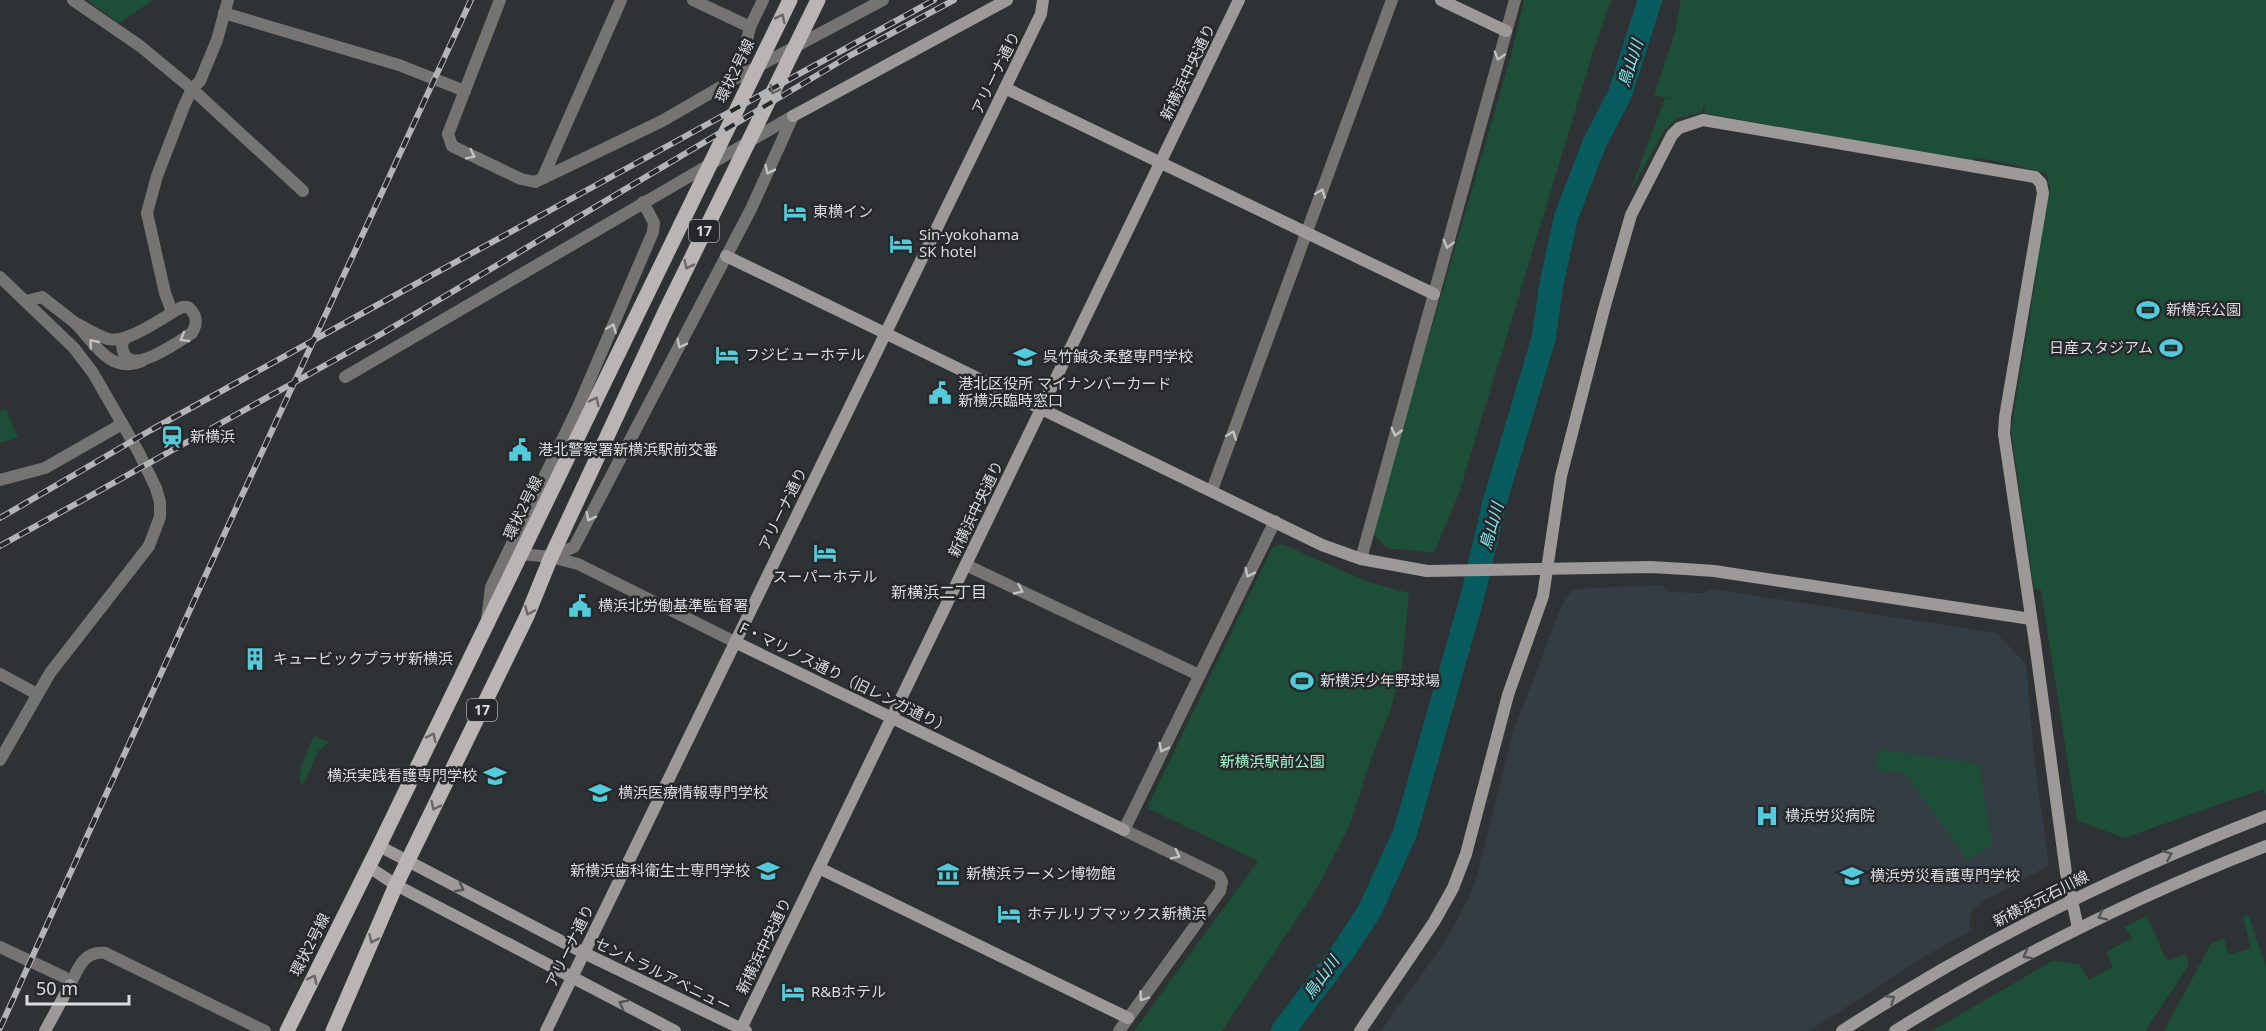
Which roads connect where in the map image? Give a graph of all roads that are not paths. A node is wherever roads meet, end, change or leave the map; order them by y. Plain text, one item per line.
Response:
1 (73, 0) edge
2 (228, 0) edge
3 (500, 0) edge
4 (621, 0) edge
5 (693, 0) edge
6 (763, 0) edge
7 (790, 0) edge
8 (818, 0) edge
9 (883, 0) edge
10 (1007, 0) edge
11 (1043, 0) edge
12 (1239, 0) edge
13 (1392, 0) edge
14 (1441, 0) edge
15 (1515, 0) edge
16 (865, 4) edge
17 (224, 13) junction
18 (750, 27) junction
19 (1506, 31) junction
20 (738, 77) junction
21 (192, 88) junction
22 (1005, 88) junction
23 (465, 91) junction
24 (793, 117) junction
25 (1161, 163) junction
26 (543, 177) junction
27 (303, 191) dead end
28 (643, 202) junction
29 (1306, 232) junction
30 (726, 256) junction
31 (0, 277) edge
32 (1434, 294) junction
33 (26, 301) junction
34 (172, 312) junction
35 (74, 321) junction
36 (886, 333) junction
37 (124, 340) junction
38 (142, 361) junction
39 (345, 377) dead end
40 (1042, 408) junction
41 (124, 428) junction
42 (0, 480) edge
43 (1212, 490) junction
44 (1275, 521) junction
45 (521, 554) junction
46 (551, 557) junction
47 (1361, 559) junction
48 (966, 565) junction
49 (1548, 569) junction
50 (2031, 619) junction
51 (486, 625) junction
52 (735, 642) junction
53 (0, 674) edge
54 (1199, 675) junction
55 (36, 694) junction
56 (892, 718) junction
57 (0, 760) edge
58 (2266, 816) edge
59 (1124, 830) junction
60 (379, 846) junction
61 (2266, 846) edge
62 (408, 861) junction
63 (369, 867) junction
64 (819, 868) junction
65 (396, 885) junction
66 (2071, 899) junction
67 (2078, 928) junction
68 (0, 946) edge
69 (584, 953) junction
70 (572, 979) junction
71 (70, 985) junction
72 (1128, 1018) junction
73 (742, 1030) edge
74 (45, 1031) edge
75 (265, 1031) edge
76 (287, 1031) edge
77 (333, 1031) edge
78 (546, 1031) edge
79 (675, 1031) edge
80 (1119, 1031) edge
81 (1360, 1031) edge
82 (1842, 1031) edge
83 (1895, 1031) edge

1 - 21 street
2 - 17 street
3 - 23 street
4 - 26 street
5 - 18 street
6 - 18 street
45 -> 7 main road, 環状2号線 / 17
8 -> 46 main road, 17
9 - 16 street
10 - 24 street
11 - 22 street, アリーナ通り
12 - 25 street, 新横浜中央通り
29 -> 13 street
14 - 19 street
15 - 19 street
16 - 20 street
17 - 21 street
17 - 23 street
18 - 20 street
19 -> 32 street
20 - 26 street
21 - 27 street
21 - 34 street
22 - 25 street
22 - 36 street, アリーナ通り
23 -> 26 street
24 - 28 street
24 -> 30 street
25 - 29 street
25 - 40 street, 新横浜中央通り
28 - 39 street
51 -> 28 street
29 - 32 street
43 -> 29 street
30 - 36 street
30 -> 46 street
31 - 33 street
32 -> 47 street
33 - 35 street
33 - 41 street
34 - 37 street
34 -> 38 street
35 - 37 street
38 -> 35 street
36 - 40 street
36 - 52 street, アリーナ通り
37 - 38 street
40 - 43 street
40 - 48 street, 新横浜中央通り
41 - 42 street
41 - 55 street
43 - 44 street
44 - 47 street
44 -> 54 street
45 - 46 street, F・マリノス通り（旧レンガ通り）
45 - 51 main road, 環状2号線 / 17
46 - 52 street, F・マリノス通り（旧レンガ通り）
46 -> 62 main road, 17
47 - 49 street
48 -> 54 street
48 - 56 street, 新横浜中央通り
49 - 50 street
49 - 50 street
49 - 81 street
50 - 66 street
60 -> 51 main road, 環状2号線 / 17
52 - 56 street, F・マリノス通り（旧レンガ通り）
52 - 69 street, アリーナ通り
53 - 55 street
54 -> 59 street
55 - 57 street
56 - 59 street, F・マリノス通り（旧レンガ通り）
56 - 64 street, 新横浜中央通り
66 -> 58 street, 新横浜元石川線
59 -> 72 street
60 - 62 street, セントラルアベニュー
60 - 63 main road, 環状2号線 / 17
61 -> 67 street
62 - 65 main road, 17
62 -> 69 street, セントラルアベニュー
63 - 65 street
76 -> 63 main road, 環状2号線 / 17
64 - 72 street
64 - 73 street, 新横浜中央通り
65 - 70 street
65 -> 77 main road, 17
66 - 67 street
82 -> 66 street, 新横浜元石川線
67 -> 83 street
68 - 71 street
69 - 70 street, アリーナ通り
69 - 73 street, セントラルアベニュー
70 - 78 street, アリーナ通り
79 -> 70 street
71 - 74 street
71 - 75 street
72 - 80 street

